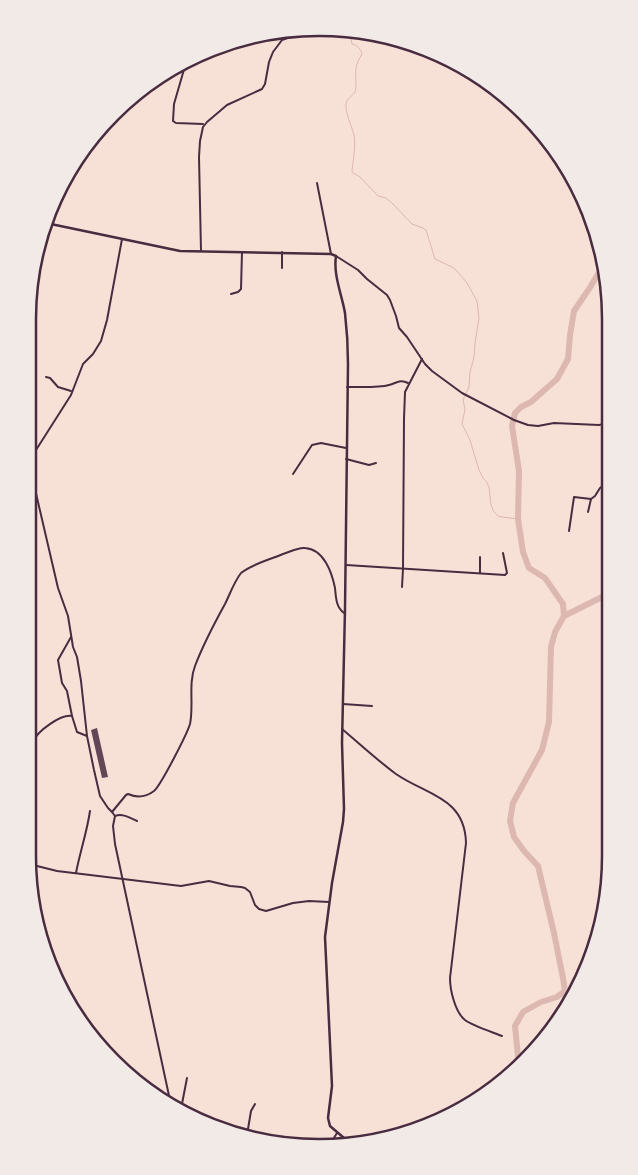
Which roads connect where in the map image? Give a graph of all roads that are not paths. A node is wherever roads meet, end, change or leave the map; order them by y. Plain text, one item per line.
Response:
1 (286, 39) edge
2 (184, 71) edge
3 (204, 124) junction
4 (317, 183) dead end
5 (52, 224) edge
6 (122, 239) junction
7 (201, 250) junction
8 (242, 252) junction
9 (282, 252) junction
10 (331, 254) junction
11 (336, 256) junction
12 (282, 268) dead end
13 (231, 294) dead end
14 (422, 359) junction
15 (46, 377) dead end
16 (409, 384) junction
17 (347, 387) junction
18 (72, 391) junction
19 (602, 424) edge
20 (346, 448) junction
21 (36, 450) edge
22 (346, 459) junction
23 (376, 463) dead end
24 (293, 474) dead end
25 (602, 486) edge
26 (36, 496) edge
27 (591, 499) junction
28 (588, 512) dead end
29 (568, 531) dead end
30 (503, 553) dead end
31 (480, 557) dead end
32 (346, 565) junction
33 (403, 568) junction
34 (480, 573) junction
35 (402, 587) dead end
36 (345, 613) junction
37 (72, 636) junction
38 (343, 704) junction
39 (372, 706) dead end
40 (72, 716) junction
41 (342, 729) junction
42 (87, 736) junction
43 (36, 738) edge
44 (90, 811) dead end
45 (112, 812) junction
46 (115, 816) junction
47 (137, 821) dead end
48 (37, 866) edge
49 (76, 873) junction
50 (122, 879) junction
51 (329, 902) junction
52 (502, 1036) dead end
53 (187, 1078) dead end
54 (169, 1095) edge
55 (182, 1103) edge
56 (255, 1104) dead end
57 (248, 1129) edge
58 (337, 1133) junction
59 (343, 1137) edge
60 (334, 1138) edge

1 - 3 street
2 - 3 street
3 - 7 street
4 - 10 street
5 - 6 street
6 - 7 street
6 - 18 street
7 - 8 street
8 - 9 street
8 - 13 street
9 - 10 street
9 - 12 street
10 - 11 street
11 - 14 street
11 - 17 street
14 - 16 street
14 - 19 street
15 - 18 street
16 - 17 street
16 - 33 street
17 - 20 street
18 - 21 street
20 - 22 street
20 - 24 street
22 - 23 street
22 - 32 street
25 - 27 street
26 - 37 street
27 - 28 street
27 - 29 street
30 - 34 street
31 - 34 street
32 - 33 street
32 - 36 street
33 - 34 street
33 - 35 street
36 - 38 street
36 - 45 street
37 - 40 street
37 - 42 street
38 - 39 street
38 - 41 street
40 - 42 street
40 - 43 street
41 - 51 street
41 - 52 street
42 - 45 street
44 - 49 street
45 - 46 street
46 - 47 street
46 - 50 street
48 - 49 street
49 - 50 street
50 - 51 street
50 - 54 street
51 - 58 street
53 - 55 street
56 - 57 street
58 - 59 street
58 - 60 street

